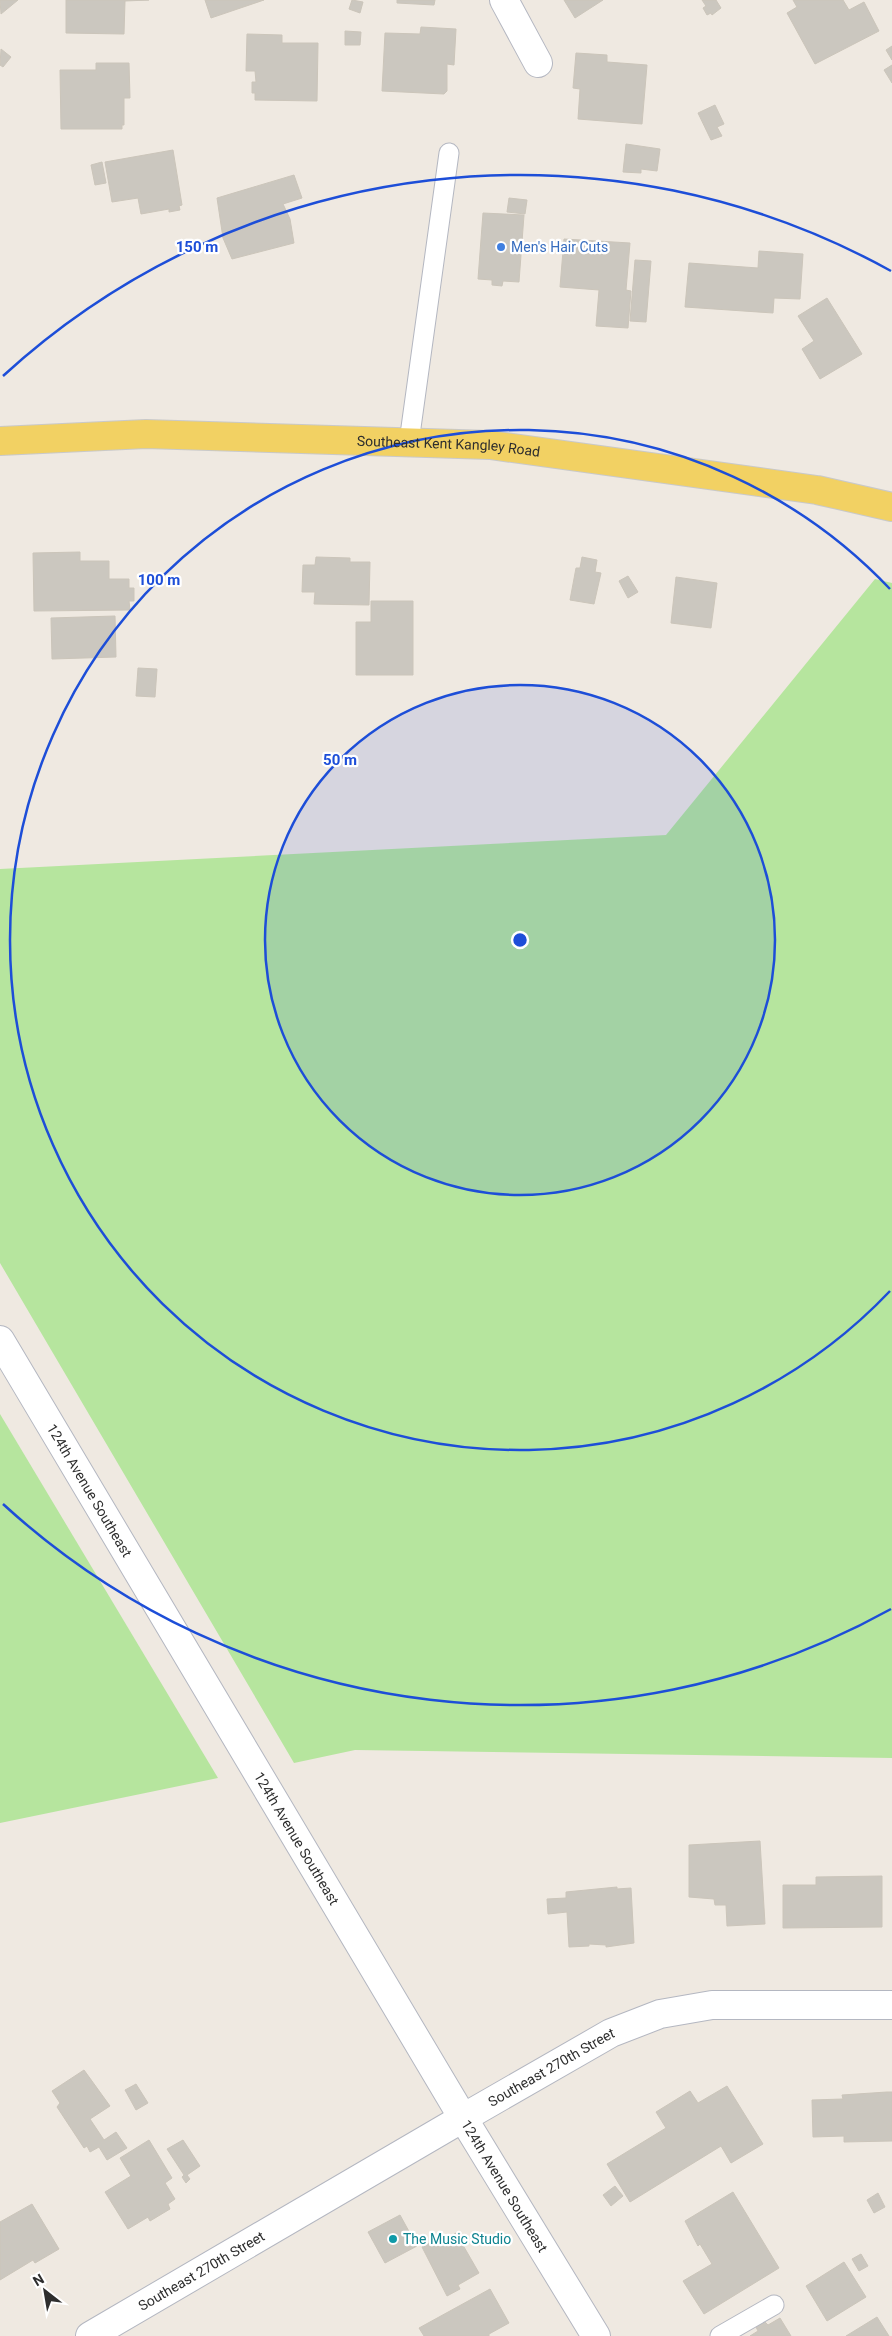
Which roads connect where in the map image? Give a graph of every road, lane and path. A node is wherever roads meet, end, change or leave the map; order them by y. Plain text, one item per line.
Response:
1 (504, 0) edge
2 (538, 63) dead end
3 (450, 153) dead end
4 (0, 441) edge
5 (409, 442) junction
6 (892, 507) edge
7 (0, 1340) edge
8 (892, 2005) edge
9 (463, 2118) junction
10 (774, 2305) dead end
11 (90, 2336) edge
12 (596, 2336) edge
13 (720, 2336) edge

1 - 2 street
3 - 5 lane
4 - 5 main road, Southeast Kent Kangley Road
5 - 6 main road, Southeast Kent Kangley Road
7 - 9 street, 124th Avenue Southeast
8 - 9 street, Southeast 270th Street
9 - 11 street, Southeast 270th Street
9 - 12 street, 124th Avenue Southeast
10 - 13 lane

